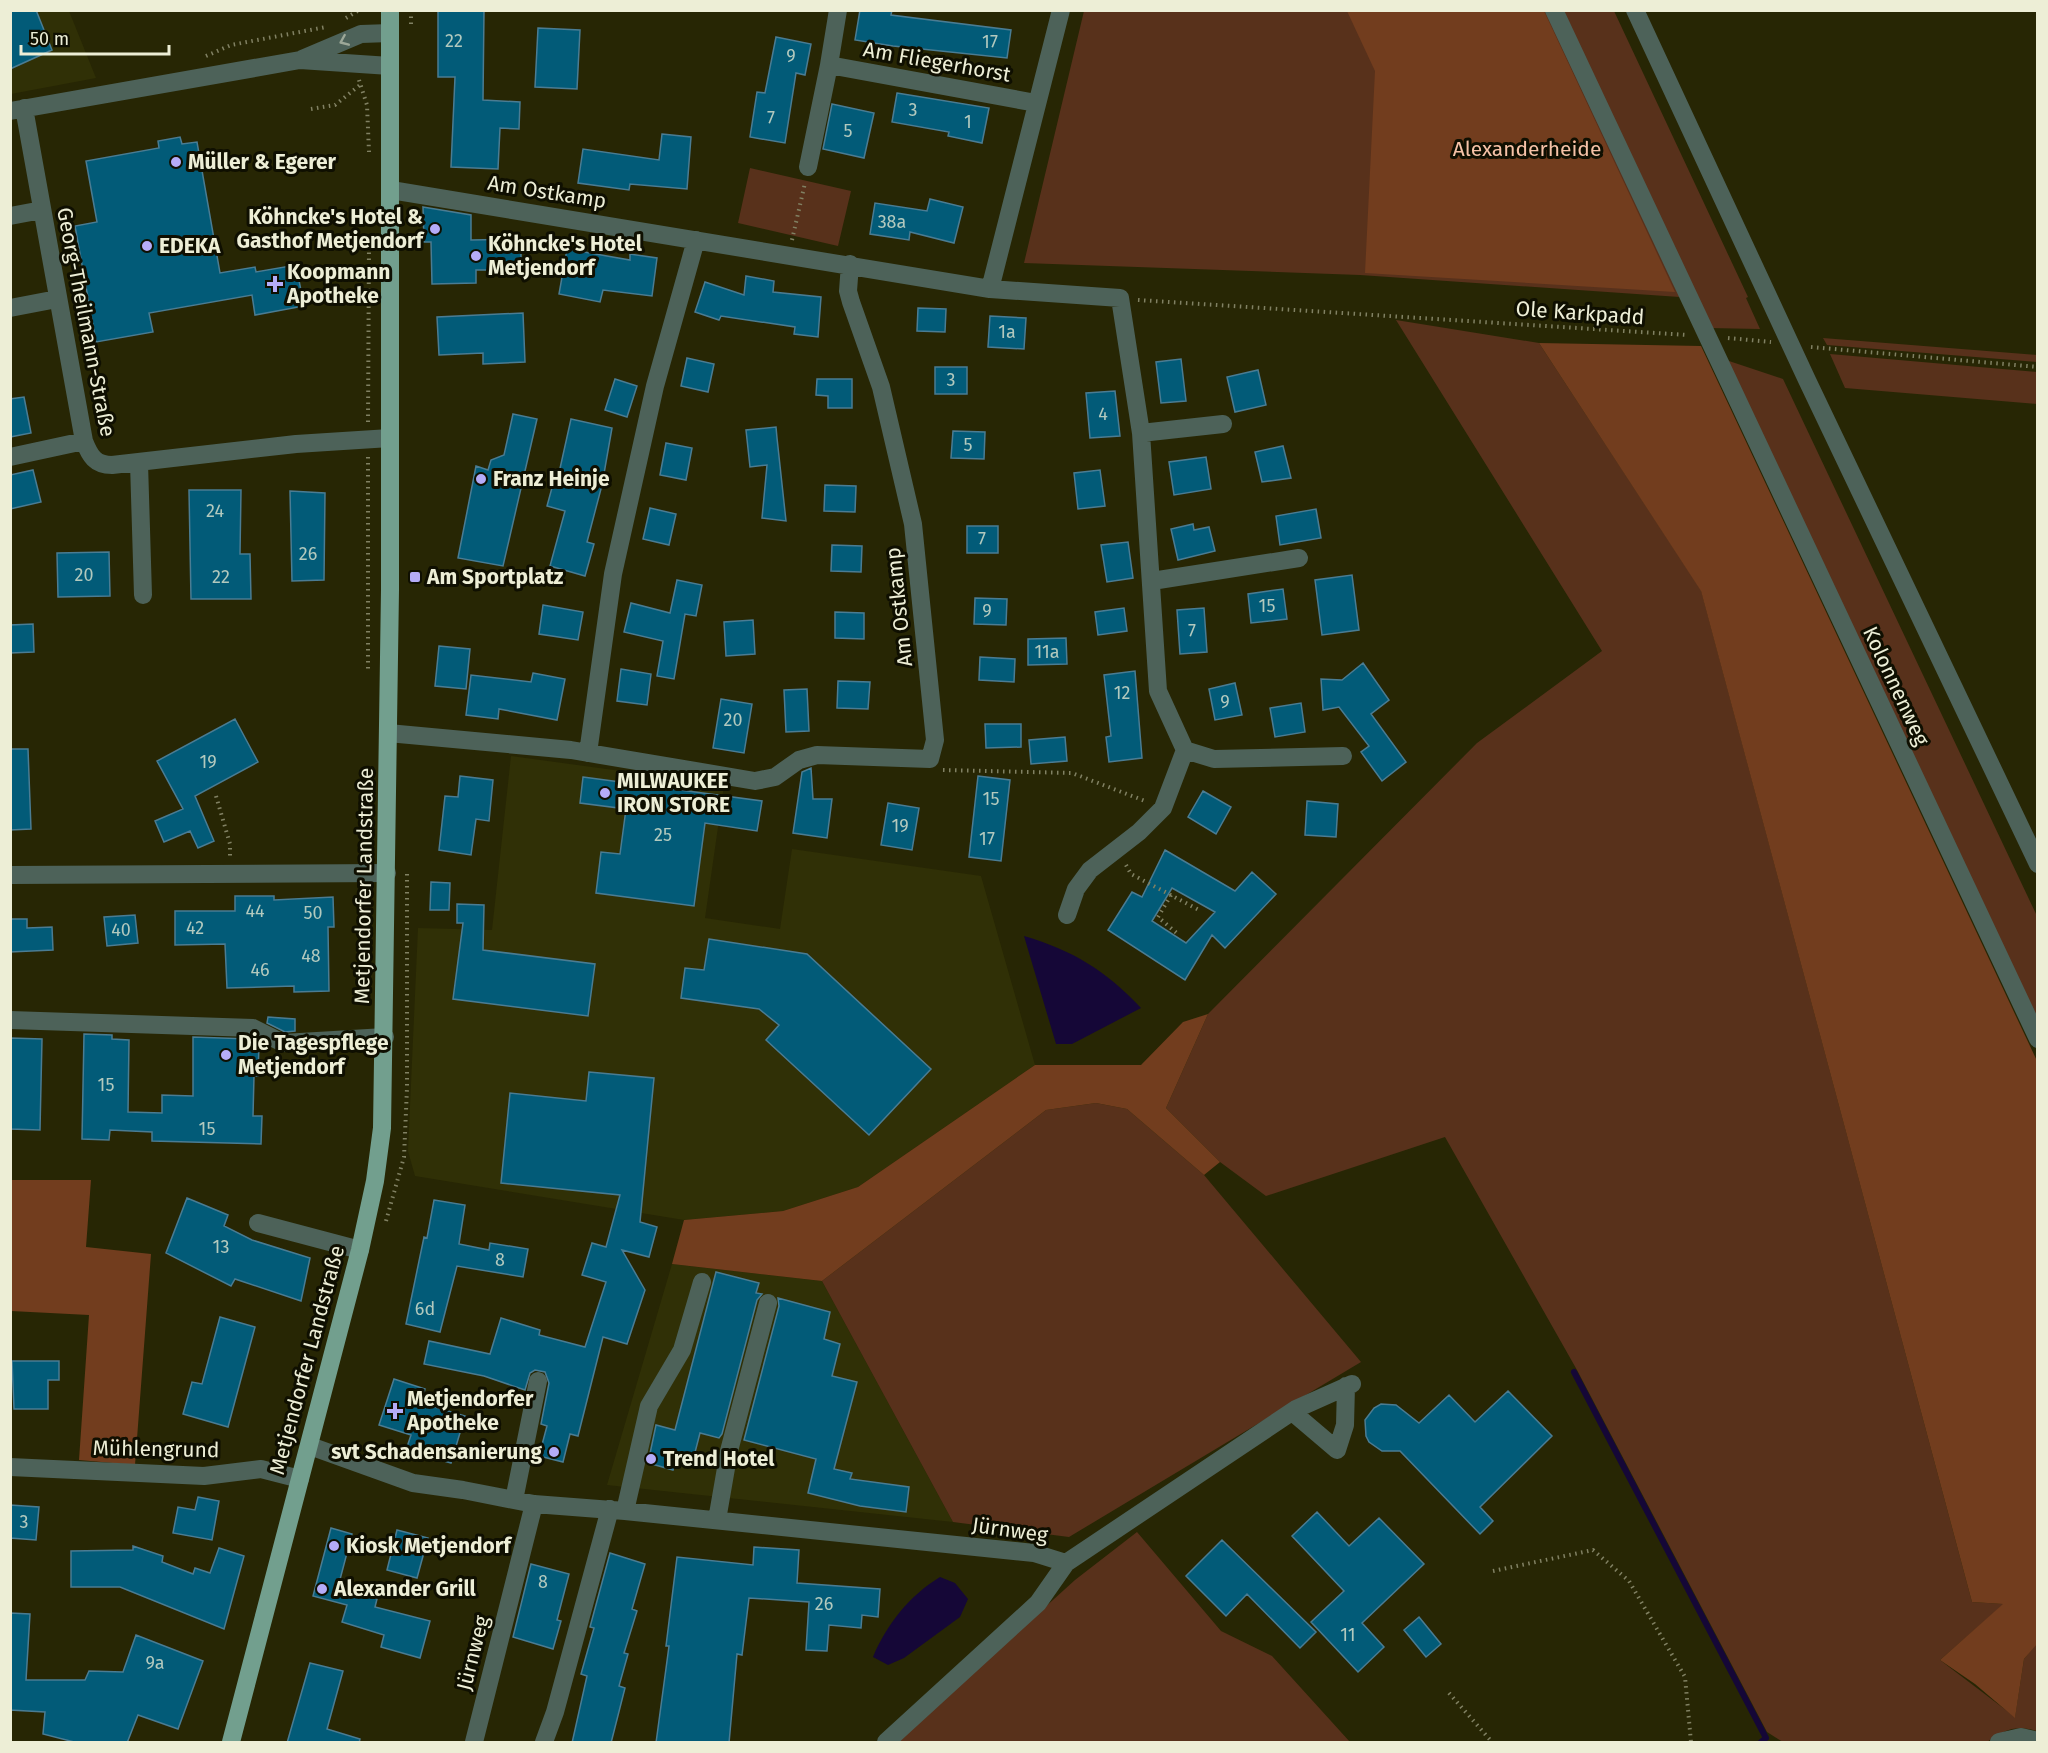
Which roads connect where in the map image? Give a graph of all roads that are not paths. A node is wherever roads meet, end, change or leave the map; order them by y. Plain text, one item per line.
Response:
1 (390, 10) edge
2 (838, 10) edge
3 (1061, 10) edge
4 (1554, 10) edge
5 (1635, 10) edge
6 (390, 33) junction
7 (300, 60) junction
8 (829, 65) junction
9 (390, 66) junction
10 (1036, 103) junction
11 (17, 110) edge
12 (808, 167) road end
13 (391, 190) junction
14 (42, 210) junction
15 (10, 216) edge
16 (696, 240) junction
17 (850, 264) junction
18 (990, 289) junction
19 (57, 299) junction
20 (10, 308) edge
21 (1223, 424) dead end
22 (1141, 433) junction
23 (390, 438) junction
24 (84, 441) junction
25 (10, 457) edge
26 (138, 463) junction
27 (1299, 558) dead end
28 (1152, 581) junction
29 (143, 595) dead end
30 (388, 733) junction
31 (1185, 750) junction
32 (588, 753) junction
33 (1343, 756) dead end
34 (2037, 864) edge
35 (387, 873) junction
36 (10, 875) edge
37 (1066, 915) dead end
38 (10, 1020) edge
39 (385, 1037) junction
40 (2037, 1040) edge
41 (258, 1223) dead end
42 (360, 1250) junction
43 (702, 1282) dead end
44 (768, 1303) dead end
45 (537, 1381) dead end
46 (1296, 1409) junction
47 (310, 1446) junction
48 (10, 1467) edge
49 (300, 1479) junction
50 (514, 1500) junction
51 (534, 1504) junction
52 (617, 1510) junction
53 (717, 1520) junction
54 (1066, 1563) junction
55 (2037, 1741) edge
56 (231, 1743) edge
57 (474, 1743) edge
58 (544, 1743) edge
59 (886, 1743) edge
60 (1999, 1743) edge

1 - 6 main road, Metjendorfer Landstraße
2 - 8 street, Am Fliegerhorst
3 - 10 street, Am Fliegerhorst
4 - 40 street, Kolonnenweg
5 - 34 street
6 -> 7 street
6 - 9 main road, Metjendorfer Landstraße
7 - 9 street
7 - 11 street
8 - 10 street, Am Fliegerhorst
8 - 12 street, Am Fliegerhorst
9 - 13 main road, Metjendorfer Landstraße
10 - 18 street, Am Fliegerhorst
11 - 14 street, Georg-Theilmann-Straße
13 - 16 street, Am Ostkamp
13 - 23 main road, Metjendorfer Landstraße
14 - 15 street
14 - 19 street, Georg-Theilmann-Straße
16 - 17 street, Am Ostkamp
16 - 32 street
17 - 18 street
17 - 32 street, Am Ostkamp
18 - 22 street
19 - 20 street
19 - 24 street, Georg-Theilmann-Straße
21 - 22 street
22 - 28 street
23 - 26 street, Georg-Theilmann-Straße
23 - 30 main road, Metjendorfer Landstraße
24 - 25 street
24 - 26 street, Georg-Theilmann-Straße
26 - 29 street
27 - 28 street
28 - 31 street
30 - 32 street
30 - 35 main road, Metjendorfer Landstraße
31 - 33 street
31 - 37 street
35 - 36 street
35 - 39 main road, Metjendorfer Landstraße
38 - 39 street
39 - 42 main road, Metjendorfer Landstraße
41 - 42 street
42 - 47 main road, Metjendorfer Landstraße
43 - 52 street
44 - 53 street
45 - 50 street
46 - 46 street, Jürnweg
46 - 54 street, Jürnweg
47 - 49 main road, Metjendorfer Landstraße
47 - 50 street, Jürnweg
48 - 49 street, Mühlengrund
49 - 56 main road, Metjendorfer Landstraße
50 - 51 street, Jürnweg
51 - 52 street, Jürnweg
51 - 57 street, Jürnweg
52 - 53 street, Jürnweg
52 - 58 street
53 - 54 street, Jürnweg
54 - 59 street
55 - 60 street

